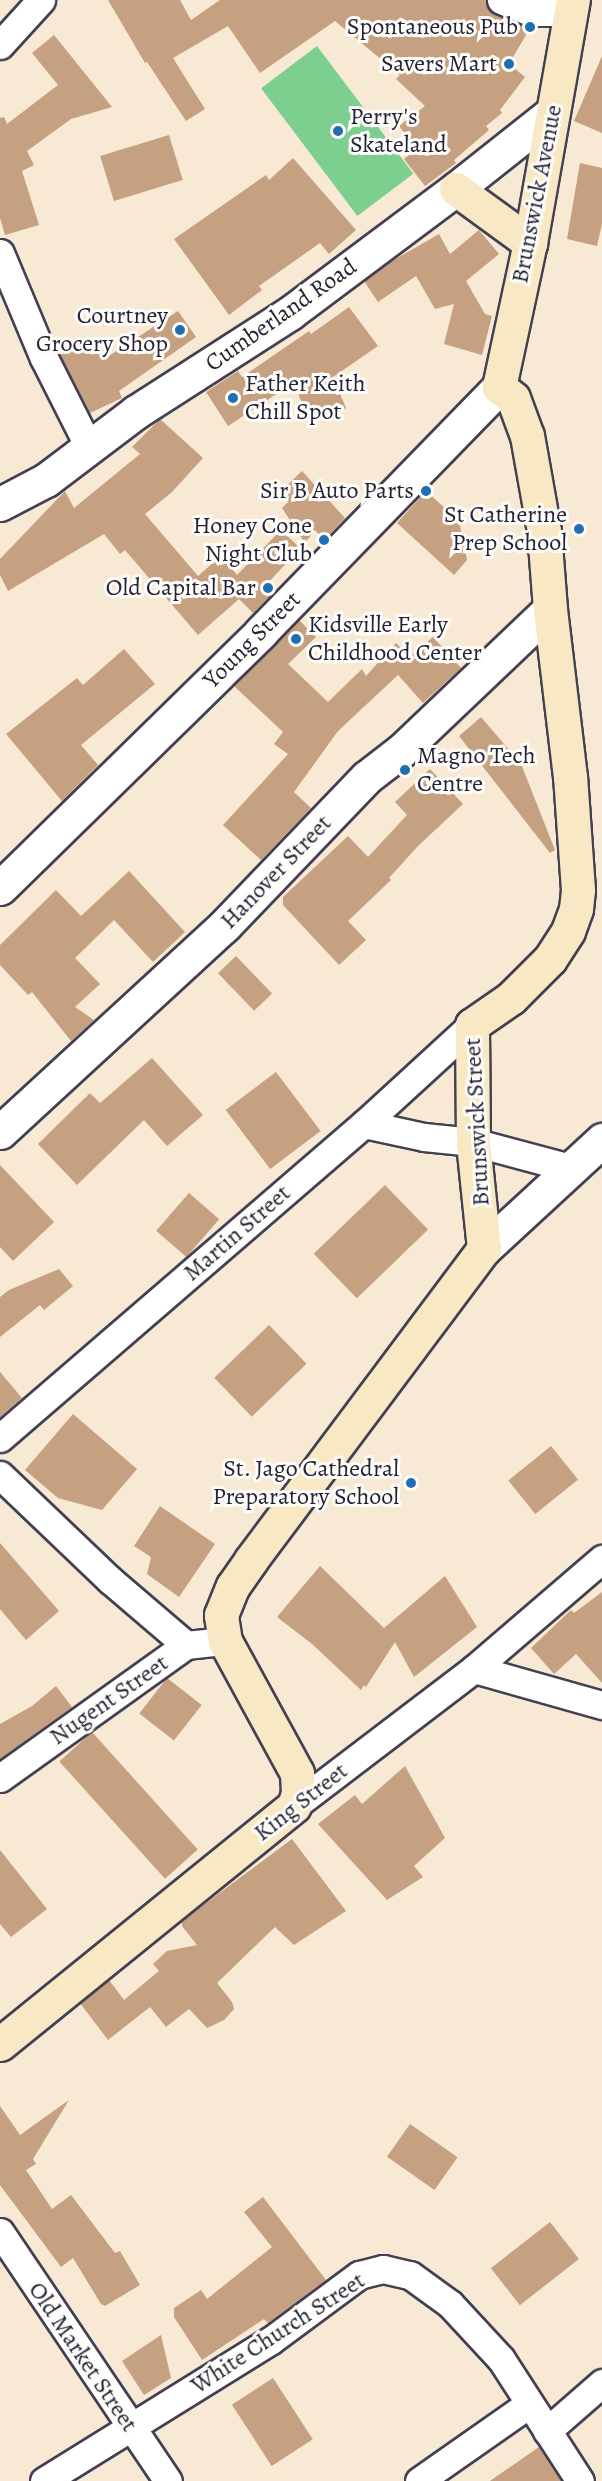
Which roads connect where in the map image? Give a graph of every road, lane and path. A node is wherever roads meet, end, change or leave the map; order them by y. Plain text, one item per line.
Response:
1 (41, 0) edge
2 (501, 0) edge
3 (572, 6) edge
4 (0, 45) edge
5 (552, 113) junction
6 (456, 189) junction
7 (530, 243) junction
8 (0, 253) edge
9 (499, 387) junction
10 (89, 447) junction
11 (0, 504) edge
12 (550, 609) junction
13 (0, 888) edge
14 (472, 1025) junction
15 (364, 1124) junction
16 (0, 1132) edge
17 (602, 1140) edge
18 (473, 1143) junction
19 (570, 1168) junction
20 (484, 1249) junction
21 (0, 1438) edge
22 (0, 1475) edge
23 (602, 1559) edge
24 (225, 1641) junction
25 (186, 1646) junction
26 (474, 1669) junction
27 (602, 1704) edge
28 (0, 1778) edge
29 (294, 1806) junction
30 (0, 2044) edge
31 (0, 2232) edge
32 (602, 2383) edge
33 (529, 2404) junction
34 (131, 2428) junction
35 (547, 2431) junction
36 (44, 2481) edge
37 (168, 2481) edge
38 (419, 2481) edge
39 (580, 2481) edge

1 - 4 street
2 - 3 street
3 - 5 main road, Brunswick Avenue
5 - 6 street, Cumberland Road
5 - 7 main road, Brunswick Avenue
6 - 7 main road
6 - 10 street, Cumberland Road
7 - 9 main road, Brunswick Avenue
8 - 10 street
9 - 12 main road, Brunswick Street
9 - 13 street, Young Street
10 - 11 street, Cumberland Road
12 - 14 main road, Brunswick Street
12 - 16 street, Hanover Street
14 - 15 street, Martin Street
14 - 18 main road, Brunswick Street
15 - 18 street
15 - 21 street, Martin Street
17 - 19 street
18 - 19 street
18 - 20 main road, Brunswick Street
19 - 20 street
20 - 24 main road
22 - 25 street
23 - 26 street, King Street
24 - 25 street, Nugent Street
24 - 29 main road
25 - 28 street, Nugent Street
26 - 27 street
26 - 29 street, King Street
29 - 30 main road, King Street
31 - 34 street, Old Market Street
32 - 35 street
33 - 34 street, White Church Street
33 - 35 street, White Church Street
33 - 38 street
34 - 36 street, White Church Street
34 - 37 street, Old Market Street
35 - 39 street, White Church Street

